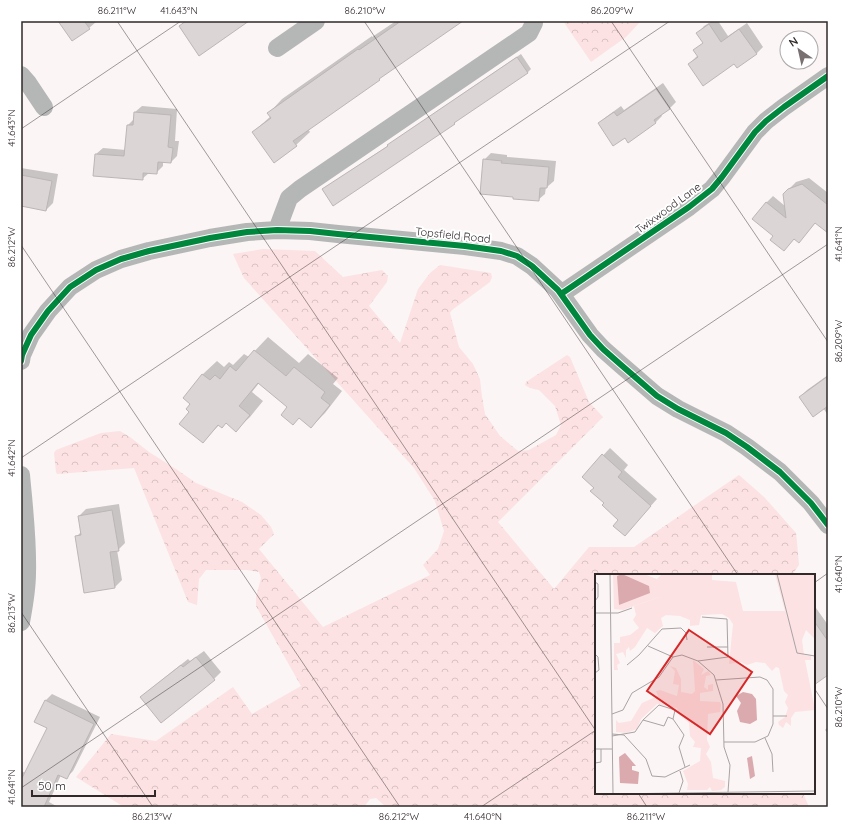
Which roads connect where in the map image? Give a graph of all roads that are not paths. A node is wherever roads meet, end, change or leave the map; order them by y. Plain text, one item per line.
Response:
1 (316, 21) edge
2 (534, 21) edge
3 (276, 48) dead end
4 (21, 75) edge
5 (828, 76) edge
6 (44, 107) dead end
7 (277, 230) junction
8 (561, 294) junction
9 (21, 357) edge
10 (21, 475) edge
11 (828, 526) edge
12 (21, 622) edge

1 - 3 street
2 - 7 street
4 - 6 street
5 - 8 street, Twixwood Lane
7 - 8 street, Topsfield Road
7 - 9 street, Topsfield Road
8 - 11 street, Topsfield Road
10 - 12 street

